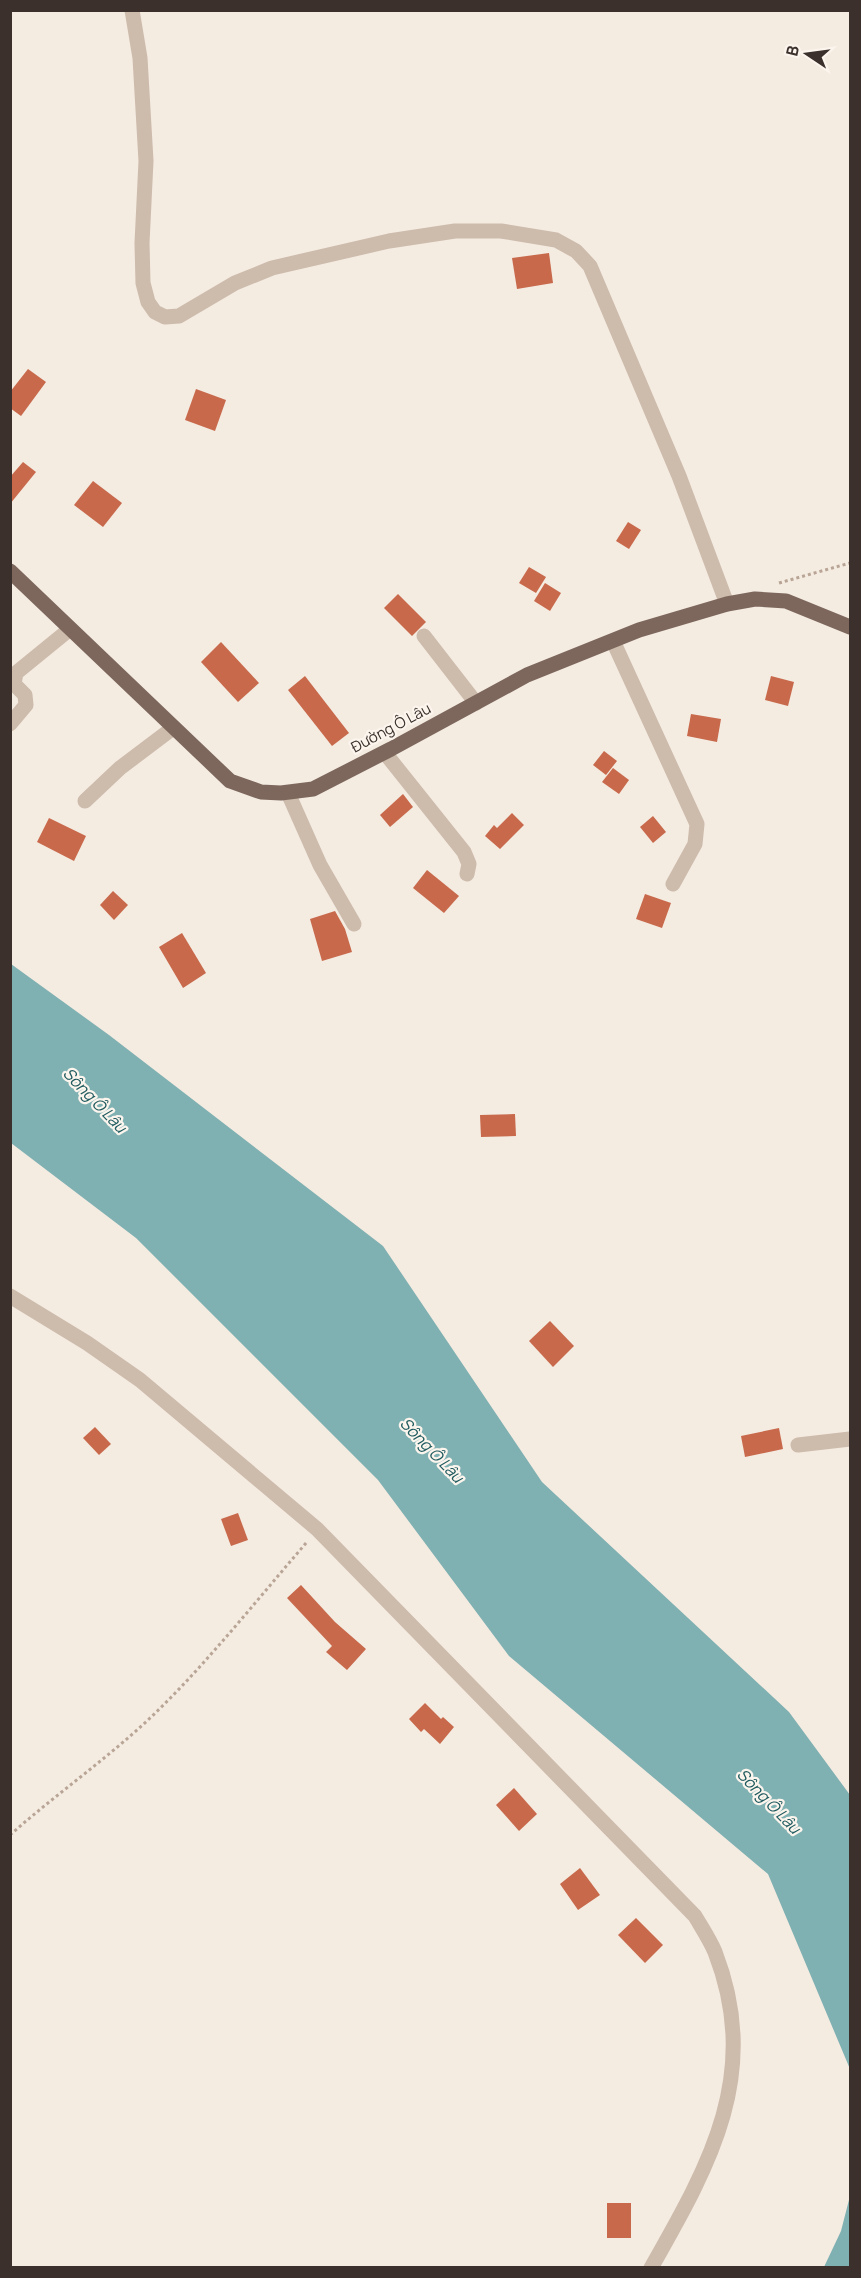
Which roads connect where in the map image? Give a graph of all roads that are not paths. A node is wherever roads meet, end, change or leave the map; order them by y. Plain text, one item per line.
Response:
1 (132, 10) edge
2 (10, 571) edge
3 (727, 604) junction
4 (850, 627) edge
5 (70, 629) junction
6 (424, 636) dead end
7 (613, 641) junction
8 (476, 703) junction
9 (10, 724) edge
10 (173, 728) junction
11 (385, 753) junction
12 (288, 792) junction
13 (85, 801) dead end
14 (468, 874) dead end
15 (673, 884) dead end
16 (354, 924) dead end
17 (10, 1296) edge
18 (850, 1439) edge
19 (798, 1445) dead end
20 (651, 2268) edge

1 - 3 street
2 - 5 main road, Đường Ô Lâu
3 - 4 main road, Đường Ô Lâu
3 - 7 main road, Đường Ô Lâu
5 - 9 street
5 - 10 main road, Đường Ô Lâu
6 - 8 street
7 - 8 main road, Đường Ô Lâu
7 - 15 street
8 - 11 main road, Đường Ô Lâu
10 - 12 main road, Đường Ô Lâu
10 - 13 street
11 - 12 main road, Đường Ô Lâu
11 - 14 street
12 - 16 street
17 - 20 street
18 - 19 street

